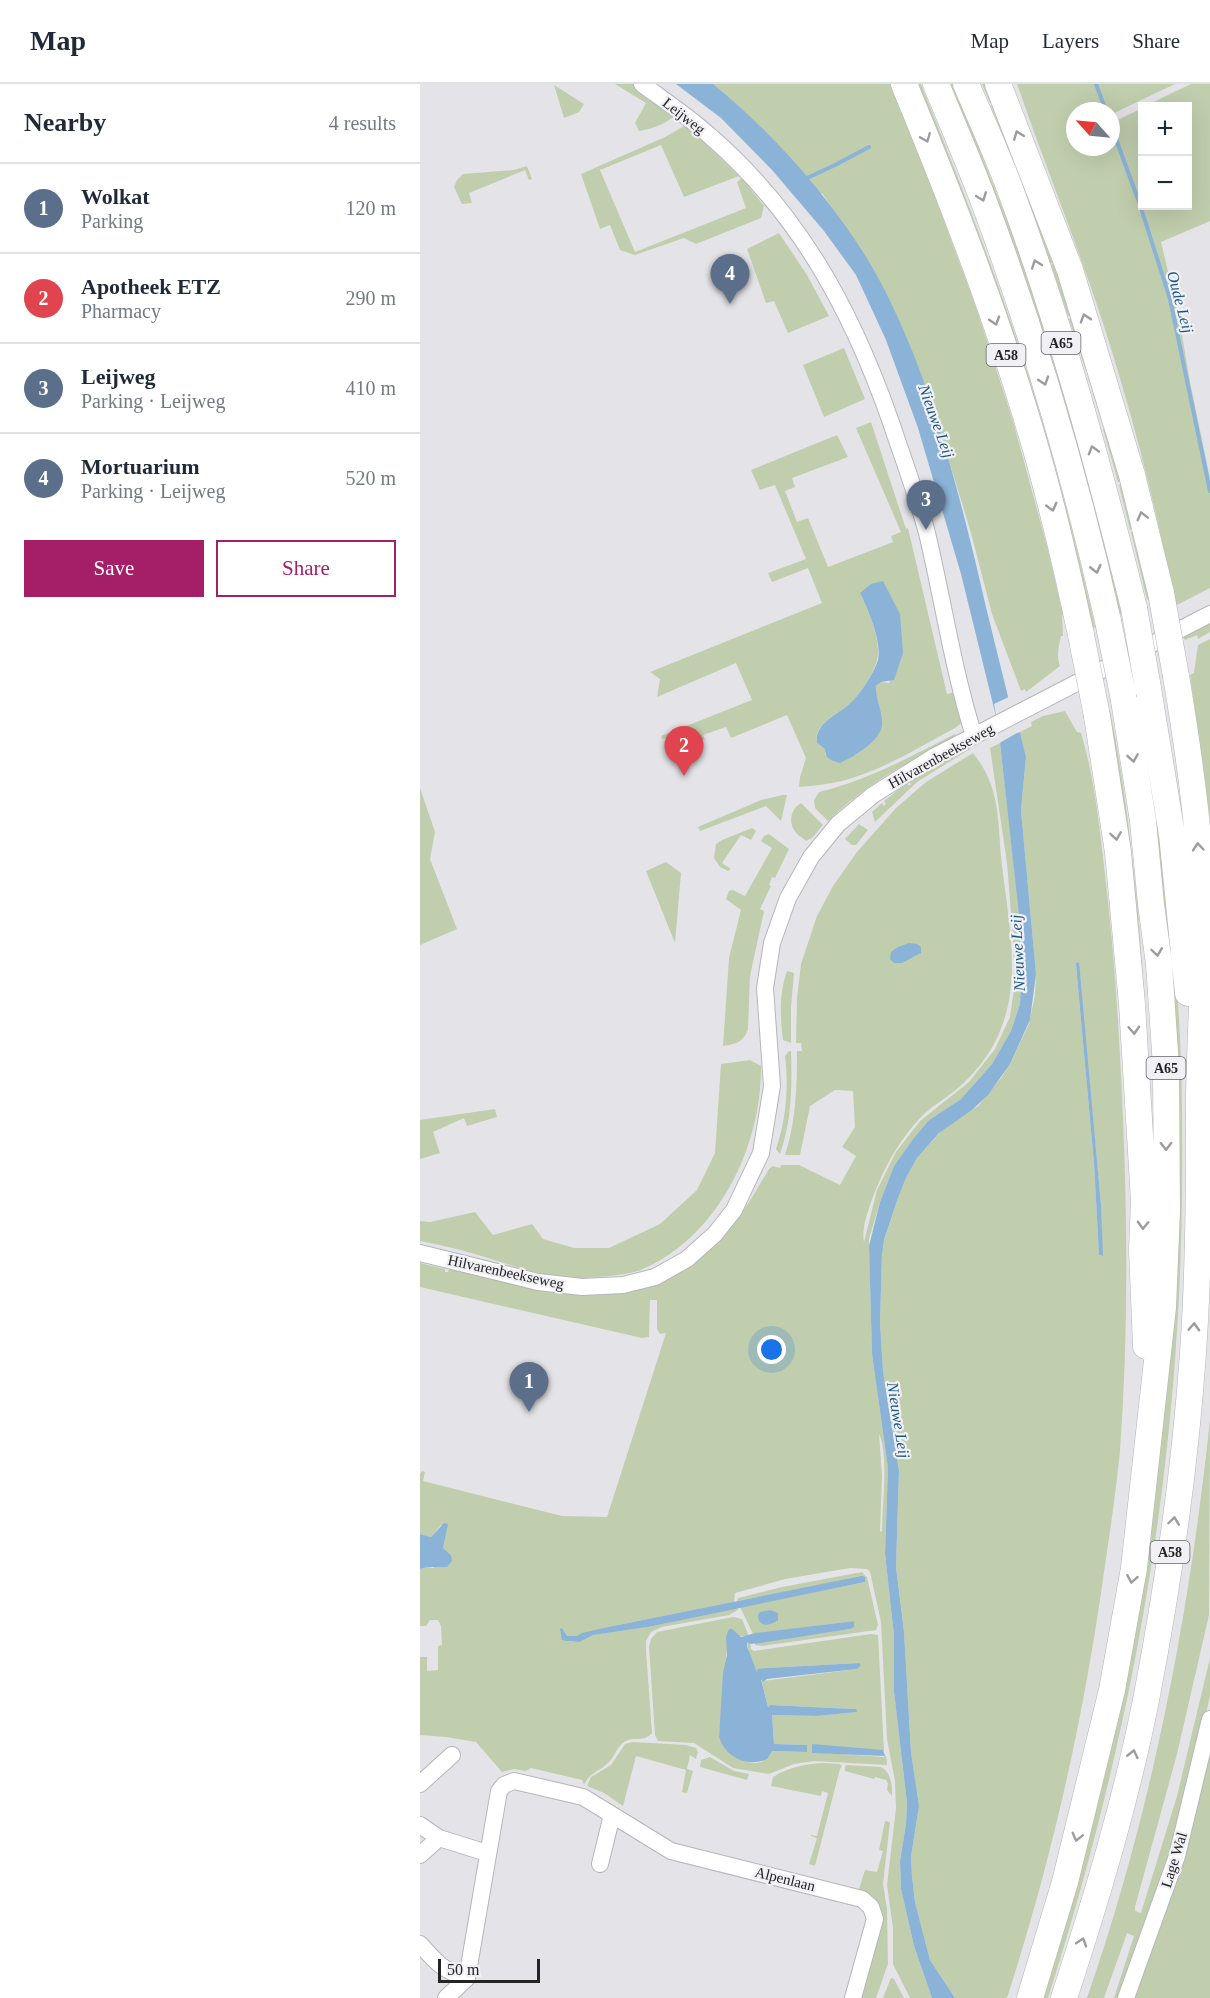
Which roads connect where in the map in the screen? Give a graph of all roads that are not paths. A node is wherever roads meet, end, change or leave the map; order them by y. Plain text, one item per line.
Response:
1 (642, 84) edge
2 (904, 84) edge
3 (936, 84) edge
4 (966, 84) edge
5 (1002, 89) edge
6 (1210, 614) edge
7 (979, 734) junction
8 (1199, 1095) junction
9 (420, 1253) edge
10 (1149, 1437) junction
11 (1210, 1719) edge
12 (452, 1755) dead end
13 (420, 1784) edge
14 (612, 1815) junction
15 (420, 1825) edge
16 (439, 1838) junction
17 (487, 1853) junction
18 (420, 1855) edge
19 (600, 1864) dead end
20 (420, 1944) edge
21 (467, 1978) junction
22 (446, 1998) edge
23 (853, 1998) edge
24 (1030, 1998) edge
25 (1064, 1998) edge
26 (1126, 1998) edge

1 - 7 street, Leijweg
2 -> 10 highway, A58, bridge
3 -> 10 highway, A65, bridge
8 -> 4 highway, A65, bridge
8 -> 5 highway, A58, bridge
6 - 7 street, Hilvarenbeekseweg
7 - 9 street, Hilvarenbeekseweg
25 -> 8 highway, A58
10 -> 24 highway, A58
11 - 26 street, Lage Wal
12 - 13 street
14 - 17 street, Alpenlaan
14 - 19 street
14 - 23 street, Alpenlaan
15 - 16 street
16 - 17 street
16 - 18 street
17 - 21 street, Alpenlaan
20 - 21 street
21 - 22 street

